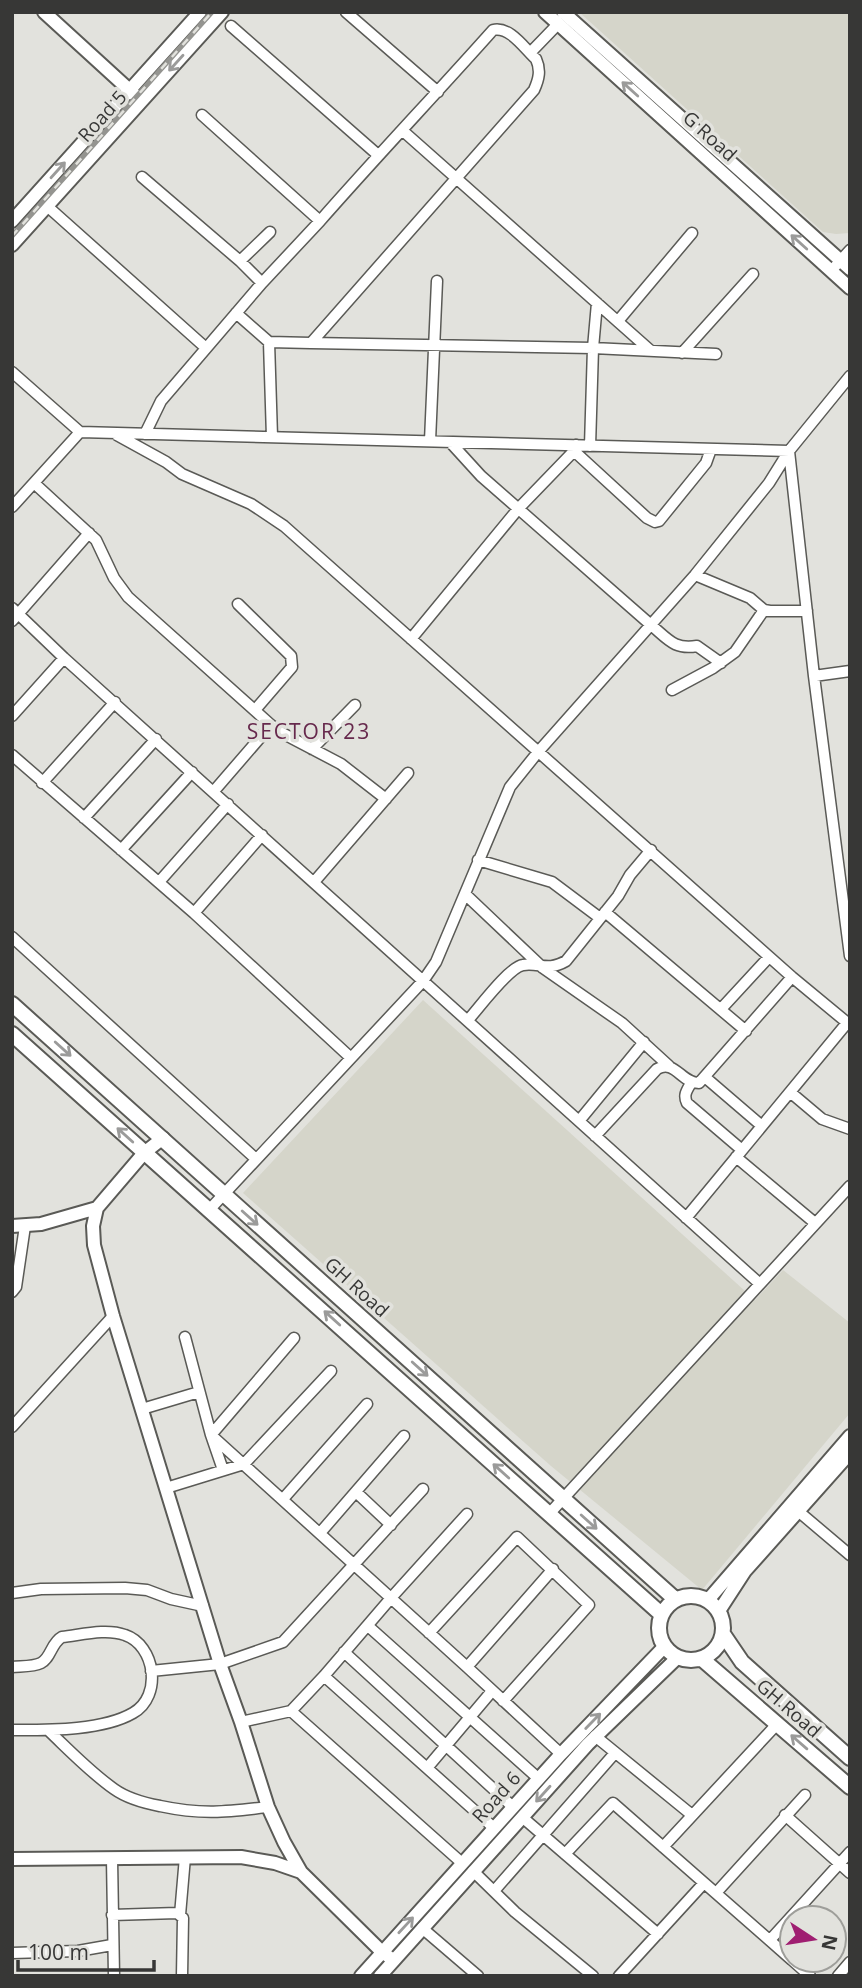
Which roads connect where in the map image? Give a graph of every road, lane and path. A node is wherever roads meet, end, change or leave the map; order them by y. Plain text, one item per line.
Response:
1 (44, 12) edge
2 (200, 12) edge
3 (222, 12) edge
4 (346, 12) edge
5 (545, 12) edge
6 (560, 18) edge
7 (231, 26) dead end
8 (530, 53) junction
9 (131, 90) junction
10 (438, 92) junction
11 (141, 101) junction
12 (202, 115) dead end
13 (403, 131) junction
14 (378, 155) junction
15 (142, 177) dead end
16 (457, 178) junction
17 (47, 206) junction
18 (12, 221) edge
19 (320, 221) junction
20 (270, 232) dead end
21 (692, 233) dead end
22 (12, 245) edge
23 (850, 250) edge
24 (240, 261) junction
25 (845, 264) edge
26 (831, 271) junction
27 (753, 274) dead end
28 (437, 281) dead end
29 (262, 284) junction
30 (850, 288) edge
31 (597, 303) junction
32 (236, 313) junction
33 (618, 321) junction
34 (269, 342) junction
35 (311, 343) junction
36 (435, 345) junction
37 (206, 348) junction
38 (593, 348) junction
39 (652, 351) junction
40 (682, 353) junction
41 (716, 354) dead end
42 (12, 372) edge
43 (850, 376) edge
44 (79, 432) junction
45 (114, 433) junction
46 (145, 433) junction
47 (272, 437) junction
48 (430, 441) junction
49 (450, 442) junction
50 (590, 446) junction
51 (575, 448) junction
52 (711, 449) junction
53 (789, 451) junction
54 (34, 483) junction
55 (12, 508) edge
56 (518, 509) junction
57 (89, 533) junction
58 (695, 575) junction
59 (238, 604) dead end
60 (764, 610) junction
61 (807, 611) junction
62 (14, 614) edge
63 (651, 625) junction
64 (411, 639) junction
65 (64, 658) junction
66 (721, 663) junction
67 (850, 671) edge
68 (814, 676) junction
69 (672, 690) dead end
70 (115, 702) junction
71 (355, 705) dead end
72 (255, 710) junction
73 (12, 716) edge
74 (271, 725) junction
75 (156, 738) junction
76 (312, 749) junction
77 (538, 752) junction
78 (12, 755) edge
79 (192, 772) junction
80 (408, 773) dead end
81 (42, 783) junction
82 (214, 791) junction
83 (386, 799) junction
84 (228, 804) junction
85 (84, 818) junction
86 (262, 835) junction
87 (121, 850) junction
88 (651, 850) junction
89 (478, 860) junction
90 (314, 882) junction
91 (159, 883) junction
92 (464, 894) junction
93 (194, 913) junction
94 (602, 915) junction
95 (12, 937) edge
96 (850, 956) edge
97 (769, 957) junction
98 (543, 968) junction
99 (792, 977) junction
100 (423, 981) junction
101 (12, 1004) edge
102 (721, 1009) junction
103 (468, 1020) junction
104 (848, 1024) edge
105 (746, 1031) junction
106 (12, 1034) edge
107 (644, 1042) junction
108 (351, 1058) junction
109 (669, 1066) junction
110 (706, 1078) junction
111 (691, 1083) junction
112 (790, 1092) junction
113 (579, 1121) junction
114 (762, 1126) junction
115 (850, 1129) edge
116 (595, 1136) junction
117 (163, 1138) junction
118 (144, 1153) junction
119 (739, 1154) junction
120 (256, 1159) junction
121 (850, 1186) edge
122 (223, 1194) junction
123 (97, 1208) junction
124 (210, 1209) junction
125 (686, 1218) junction
126 (815, 1223) junction
127 (19, 1226) edge
128 (760, 1284) junction
129 (12, 1292) edge
130 (113, 1316) junction
131 (185, 1337) dead end
132 (294, 1338) dead end
133 (331, 1371) dead end
134 (199, 1392) junction
135 (367, 1404) dead end
136 (142, 1409) junction
137 (12, 1427) edge
138 (211, 1435) junction
139 (404, 1436) dead end
140 (850, 1436) edge
141 (849, 1457) edge
142 (244, 1464) junction
143 (223, 1470) junction
144 (166, 1488) junction
145 (424, 1489) dead end
146 (356, 1492) junction
147 (283, 1499) junction
148 (564, 1499) junction
149 (798, 1511) junction
150 (467, 1514) dead end
151 (549, 1514) junction
152 (391, 1525) junction
153 (320, 1534) junction
154 (850, 1555) edge
155 (355, 1565) junction
156 (553, 1569) junction
157 (12, 1593) edge
158 (391, 1598) junction
159 (675, 1600) junction
160 (708, 1600) junction
161 (203, 1606) junction
162 (719, 1611) junction
163 (661, 1614) junction
164 (368, 1626) junction
165 (429, 1633) junction
166 (723, 1634) junction
167 (664, 1647) junction
168 (344, 1652) junction
169 (677, 1658) junction
170 (702, 1659) junction
171 (220, 1664) junction
172 (12, 1667) edge
173 (467, 1667) junction
174 (151, 1671) junction
175 (324, 1676) junction
176 (492, 1691) junction
177 (503, 1701) junction
178 (291, 1711) junction
179 (470, 1717) junction
180 (241, 1722) junction
181 (778, 1723) junction
182 (13, 1729) edge
183 (49, 1731) junction
184 (595, 1736) junction
185 (447, 1745) junction
186 (615, 1753) junction
187 (561, 1755) junction
188 (850, 1758) edge
189 (427, 1768) junction
190 (539, 1779) junction
191 (850, 1787) edge
192 (805, 1795) dead end
193 (268, 1807) junction
194 (518, 1812) junction
195 (692, 1815) junction
196 (785, 1815) junction
197 (494, 1828) junction
198 (544, 1836) junction
199 (663, 1847) junction
200 (850, 1852) edge
201 (565, 1854) junction
202 (185, 1857) junction
203 (12, 1859) edge
204 (112, 1859) junction
205 (839, 1864) junction
206 (468, 1867) junction
207 (301, 1872) junction
208 (850, 1873) edge
209 (704, 1883) junction
210 (494, 1891) junction
211 (716, 1894) junction
212 (112, 1915) junction
213 (180, 1915) junction
214 (422, 1928) junction
215 (658, 1934) junction
216 (770, 1940) junction
217 (112, 1945) junction
218 (778, 1947) edge
219 (381, 1951) junction
220 (12, 1953) edge
221 (393, 1960) junction
222 (850, 1962) edge
223 (114, 1976) edge
224 (182, 1976) edge
225 (360, 1976) edge
226 (380, 1976) edge
227 (478, 1976) edge
228 (593, 1976) edge
229 (619, 1976) edge
230 (838, 1976) edge

1 - 9 street
2 - 9 street, Road 5
3 -> 11 street, Road 5
4 - 10 street
5 - 6 street, G Road
6 - 8 street
6 - 25 street, G Road
26 -> 6 street, G Road
7 - 14 street
8 - 10 street
8 - 16 street
9 - 11 street
18 -> 9 street, Road 5
10 - 13 street
11 - 17 street, Road 5
12 - 19 street
13 - 14 street
13 - 16 street
14 - 19 street
15 - 24 street
16 - 31 street
16 - 35 street
17 - 22 street, Road 5
17 - 37 street
19 - 29 street
20 - 24 street
21 - 33 street
23 - 25 street
24 - 29 street
25 - 26 street
26 - 30 street, G Road
27 - 40 street
28 - 36 street
29 - 32 street
31 - 33 street
31 - 38 street
32 - 34 street
32 - 37 street
33 - 39 street
34 - 35 street
34 - 47 street
35 - 36 street
36 - 38 street
36 - 48 street
37 - 46 street
38 - 39 street
38 - 50 street
39 - 40 street
40 - 41 street
42 - 44 street
43 - 53 street
44 - 45 street
44 - 54 street
45 - 46 street
45 - 64 street
46 - 47 street
47 - 48 street
48 - 49 street
49 - 51 street
49 - 56 street
50 - 51 street
50 - 52 street
51 - 52 street
51 - 56 street
52 - 53 street
53 - 58 street
53 - 61 street
54 - 55 street
54 - 57 street
56 - 63 street
56 - 64 street
57 - 62 street
57 - 72 street
58 - 60 street
58 - 63 street
59 - 72 street
60 - 61 street
60 - 66 street
61 - 68 street
62 - 65 street
63 - 66 street
63 - 77 street
64 - 77 street
65 - 70 street
65 - 73 street
66 - 69 street
67 - 68 street
68 - 96 street
70 - 75 street
70 - 81 street
71 - 76 street
72 - 74 street
74 - 76 street
74 - 82 street
75 - 79 street
75 - 85 street
76 - 83 street
77 - 88 street
77 - 89 street
78 - 81 street
79 - 82 street
79 - 87 street
80 - 83 street
81 - 85 street
82 - 84 street
83 - 90 street
84 - 86 street
84 - 91 street
85 - 87 street
86 - 90 street
86 - 93 street
87 - 91 street
88 - 94 street
88 - 97 street
89 - 92 street
89 - 94 street
90 - 100 street
91 - 93 street
92 - 98 street
92 - 100 street
93 - 108 street
94 - 98 street
94 - 102 street
95 - 120 street
97 - 99 street
97 - 102 street
98 - 103 street
98 - 107 street
99 - 104 street
99 - 105 street
100 - 103 street
100 - 108 street
101 -> 117 main road, GH Road
102 - 105 street
103 - 113 street
104 - 112 street
105 - 110 street
118 -> 106 main road, GH Road
107 - 109 street
107 - 113 street
108 - 120 street
109 - 111 street
109 - 116 street
110 - 111 street
110 - 114 street
111 - 119 street
112 - 114 street
112 - 115 street
113 - 116 street
114 - 119 street
116 - 125 street
117 - 118 street
117 - 122 main road, GH Road
118 - 123 street
118 - 124 main road, GH Road
119 - 125 street
119 - 126 street
120 - 122 street
121 - 126 street
122 - 124 street
122 -> 148 main road, GH Road
123 - 127 street
123 - 130 street
151 -> 124 main road, GH Road
125 - 128 street
126 - 128 street
127 - 129 street
128 - 148 street
130 - 136 street
130 - 137 street
131 - 134 street
132 - 138 street
133 - 142 street
134 - 136 street
134 - 138 street
135 - 147 street
136 - 144 street
138 - 142 street
138 - 143 street
139 - 146 street
140 - 160 street
141 - 149 street
142 - 143 street
142 - 147 street
143 - 144 street
144 - 161 street
145 - 152 street
146 - 152 street
146 - 153 street
147 - 153 street
148 - 151 street
148 -> 159 main road, GH Road
149 - 154 street
149 - 162 street
150 - 158 street
151 - 163 main road, GH Road
152 - 155 street
153 - 155 street
155 - 158 street
155 - 171 street
156 - 165 street
156 - 173 street
156 - 177 street
157 - 161 street
158 - 164 street
158 - 165 street
159 - 160 main road
159 - 163 main road
160 - 162 main road
161 - 171 street
162 - 166 main road
163 - 167 main road
164 - 168 street
164 - 179 street
165 - 173 street
166 - 170 main road
166 - 188 main road, GH Road
167 - 169 main road
187 -> 167 street, Road 6
168 - 175 street
168 - 185 street
169 - 170 main road
169 - 184 street, Road 6
170 - 181 main road, GH Road
171 - 174 street
171 - 180 street
172 - 174 street
173 - 176 street
174 - 183 street
175 - 178 street
175 - 189 street
176 - 177 street
176 - 179 street
177 - 187 street
178 - 180 street
178 - 206 street
179 - 185 street
179 - 190 street
180 - 193 street
191 -> 181 main road, GH Road
181 - 195 street
182 - 183 street
183 - 193 street
184 - 186 street
184 -> 194 street, Road 6
185 - 189 street
185 - 194 street
186 - 195 street
186 - 198 street
187 - 190 street, Road 6
189 - 197 street
190 - 194 street, Road 6
192 - 196 street
193 - 207 street
194 - 197 street, Road 6
194 - 198 street
194 - 206 street, Road 6
195 - 199 street
196 - 205 street
196 - 211 street
197 - 206 street, Road 6
198 - 201 street
198 - 210 street
199 - 201 street
199 - 209 street
200 - 205 street
201 - 215 street
202 - 204 street
202 - 207 street
202 - 213 street
203 - 204 street
204 - 212 street
205 - 208 street
205 - 216 street
206 - 210 street
206 - 214 street, Road 6
219 -> 206 street, Road 6
207 - 219 street
209 - 211 street
209 - 215 street
210 - 228 street
211 - 216 street
212 - 213 street
212 - 217 street
213 - 224 street
214 - 221 street, Road 6
214 - 227 street
215 - 229 street
216 - 218 street
217 - 220 street
217 - 223 street
219 - 221 street
219 - 225 street, Road 6
221 - 226 street, Road 6
222 - 230 street

